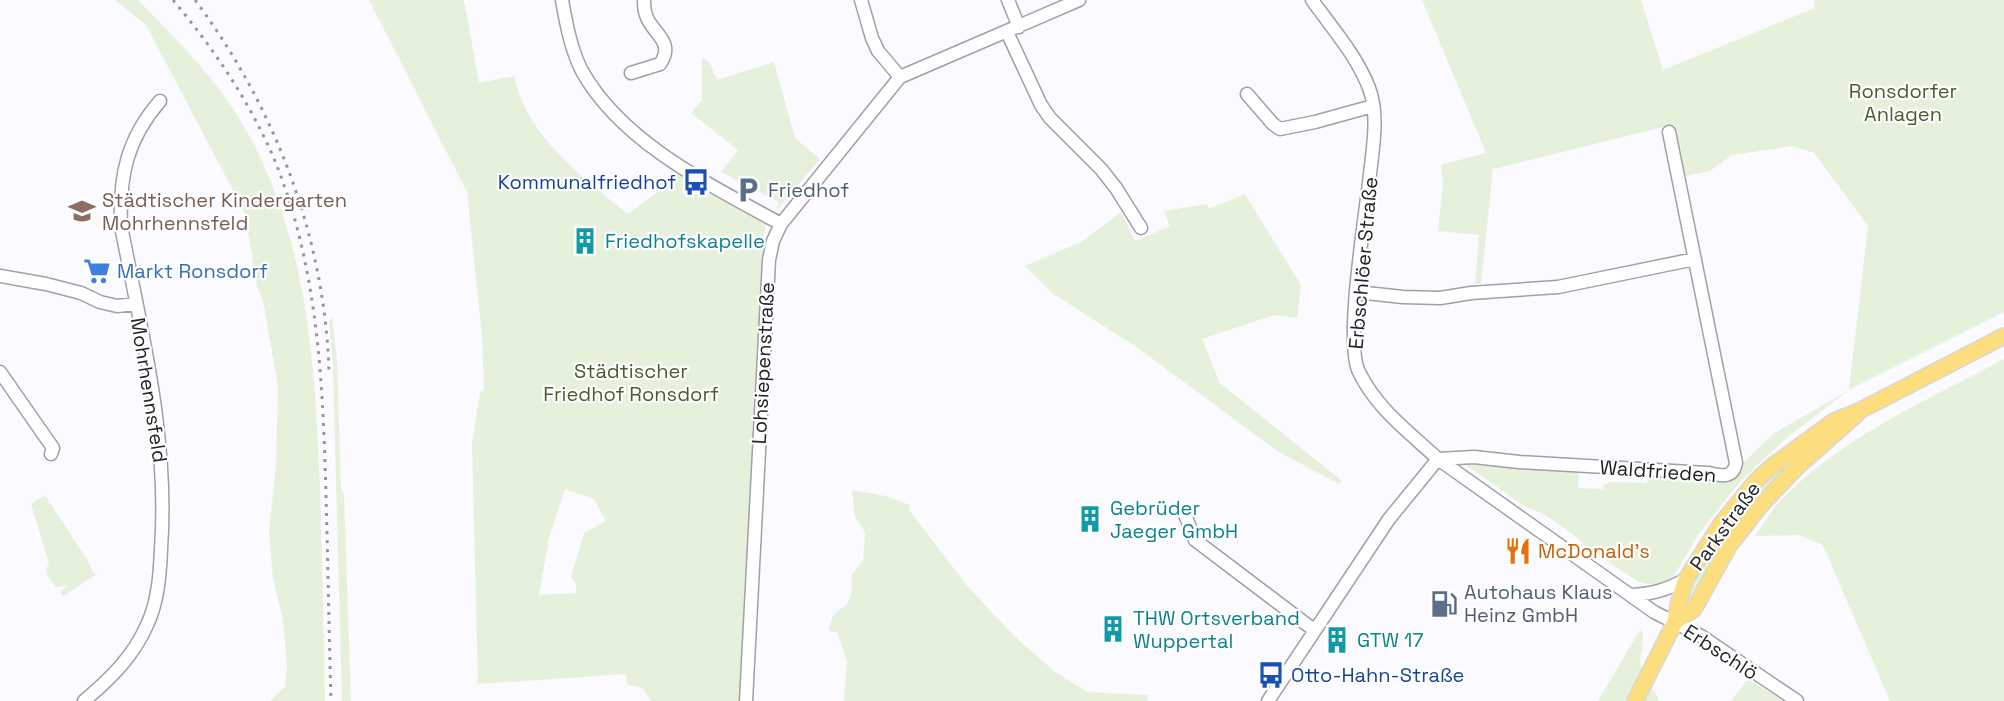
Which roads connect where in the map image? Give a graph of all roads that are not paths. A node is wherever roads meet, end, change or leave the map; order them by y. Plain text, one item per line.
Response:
1 (562, 0) edge
2 (644, 0) edge
3 (861, 0) edge
4 (1008, 0) edge
5 (1079, 0) edge
6 (1312, 0) edge
7 (1013, 29) junction
8 (631, 74) dead end
9 (900, 77) junction
10 (1247, 94) dead end
11 (160, 101) dead end
12 (1373, 106) junction
13 (1669, 132) dead end
14 (781, 224) junction
15 (1141, 228) dead end
16 (1695, 260) junction
17 (0, 276) edge
18 (1357, 292) junction
19 (136, 304) junction
20 (2004, 336) edge
21 (0, 372) edge
22 (1861, 410) junction
23 (51, 454) dead end
24 (1438, 459) junction
25 (1184, 512) dead end
26 (1686, 579) junction
27 (1630, 595) junction
28 (1675, 622) junction
29 (1314, 630) junction
30 (84, 701) edge
31 (746, 701) edge
32 (1268, 701) edge
33 (1635, 701) edge
34 (1797, 701) edge

1 - 14 street
2 - 8 street
3 - 9 street
4 - 7 street
5 - 7 street, Lohsiepenstraße
6 - 12 street, Erbschlöer Straße
7 - 9 street, Lohsiepenstraße
7 - 15 street
9 - 14 street, Lohsiepenstraße
10 - 12 street
11 - 19 street, Mohrhennsfeld
12 - 18 street, Erbschlöer Straße
13 - 16 street, Waldfrieden
14 - 31 street, Lohsiepenstraße
16 - 18 street
16 - 24 street, Waldfrieden
17 - 19 street
18 - 24 street, Erbschlöer Straße
19 - 30 street, Mohrhennsfeld
20 - 22 main road, Parkstraße
21 - 23 street
22 - 26 main road, Parkstraße
22 - 28 main road, Parkstraße
24 - 27 street, Erbschlöer Straße
24 - 29 street
25 - 29 street
26 - 27 street
26 - 28 main road, Parkstraße
27 - 28 street, Erbschlöer Straße
28 - 33 main road, Parkstraße
28 - 34 street, Erbschlö
29 - 32 street

